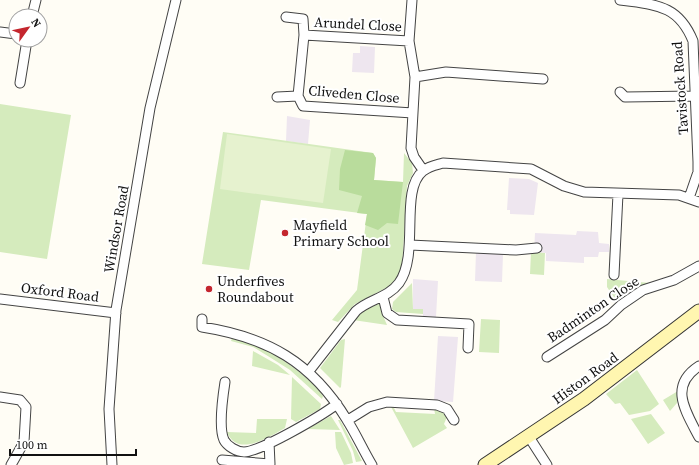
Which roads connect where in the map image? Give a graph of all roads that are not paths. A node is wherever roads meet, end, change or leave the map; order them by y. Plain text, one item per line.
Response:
1 (176, 0) edge
2 (412, 0) edge
3 (620, 0) edge
4 (286, 17) dead end
5 (304, 35) junction
6 (409, 41) junction
7 (26, 48) edge
8 (414, 77) junction
9 (543, 79) dead end
10 (20, 83) dead end
11 (620, 92) dead end
12 (298, 96) junction
13 (695, 96) junction
14 (277, 97) dead end
15 (413, 114) junction
16 (423, 170) junction
17 (618, 194) junction
18 (689, 198) junction
19 (699, 202) edge
20 (410, 245) junction
21 (538, 248) dead end
22 (699, 266) edge
23 (614, 275) dead end
24 (383, 297) junction
25 (0, 299) edge
26 (699, 311) edge
27 (116, 314) junction
28 (202, 320) dead end
29 (468, 348) dead end
30 (547, 357) dead end
31 (699, 366) edge
32 (309, 371) junction
33 (225, 382) dead end
34 (0, 398) edge
35 (337, 404) junction
36 (348, 420) junction
37 (454, 420) dead end
38 (529, 437) junction
39 (699, 437) edge
40 (269, 442) junction
41 (222, 460) dead end
42 (11, 465) edge
43 (112, 465) edge
44 (372, 465) edge
45 (486, 465) edge
46 (547, 465) edge

1 - 27 street, Windsor Road
2 - 6 street
3 - 13 street, Tavistock Road
4 - 5 street, Cliveden Close
5 - 6 street, Arundel Close
5 - 12 street, Cliveden Close
6 - 8 street
7 - 10 street
8 - 9 street
8 - 15 street
11 - 13 street
12 - 14 street, Cliveden Close
12 - 15 street, Cliveden Close
13 - 18 street, Tavistock Road
15 - 16 street
16 - 17 street
16 - 20 street
17 - 18 street
17 - 23 street
18 - 19 street
20 - 21 street
20 - 24 street
22 - 30 street, Badminton Close
24 - 29 street
24 - 32 street
25 - 27 street, Oxford Road
26 - 38 main road, Histon Road
27 - 43 street, Windsor Road
28 - 32 street
31 - 39 street
32 - 35 street
33 - 40 street
34 - 42 street
35 - 36 street
35 - 40 street
36 - 37 street
36 - 44 street
38 - 45 main road, Histon Road
38 - 46 street
40 - 41 street

